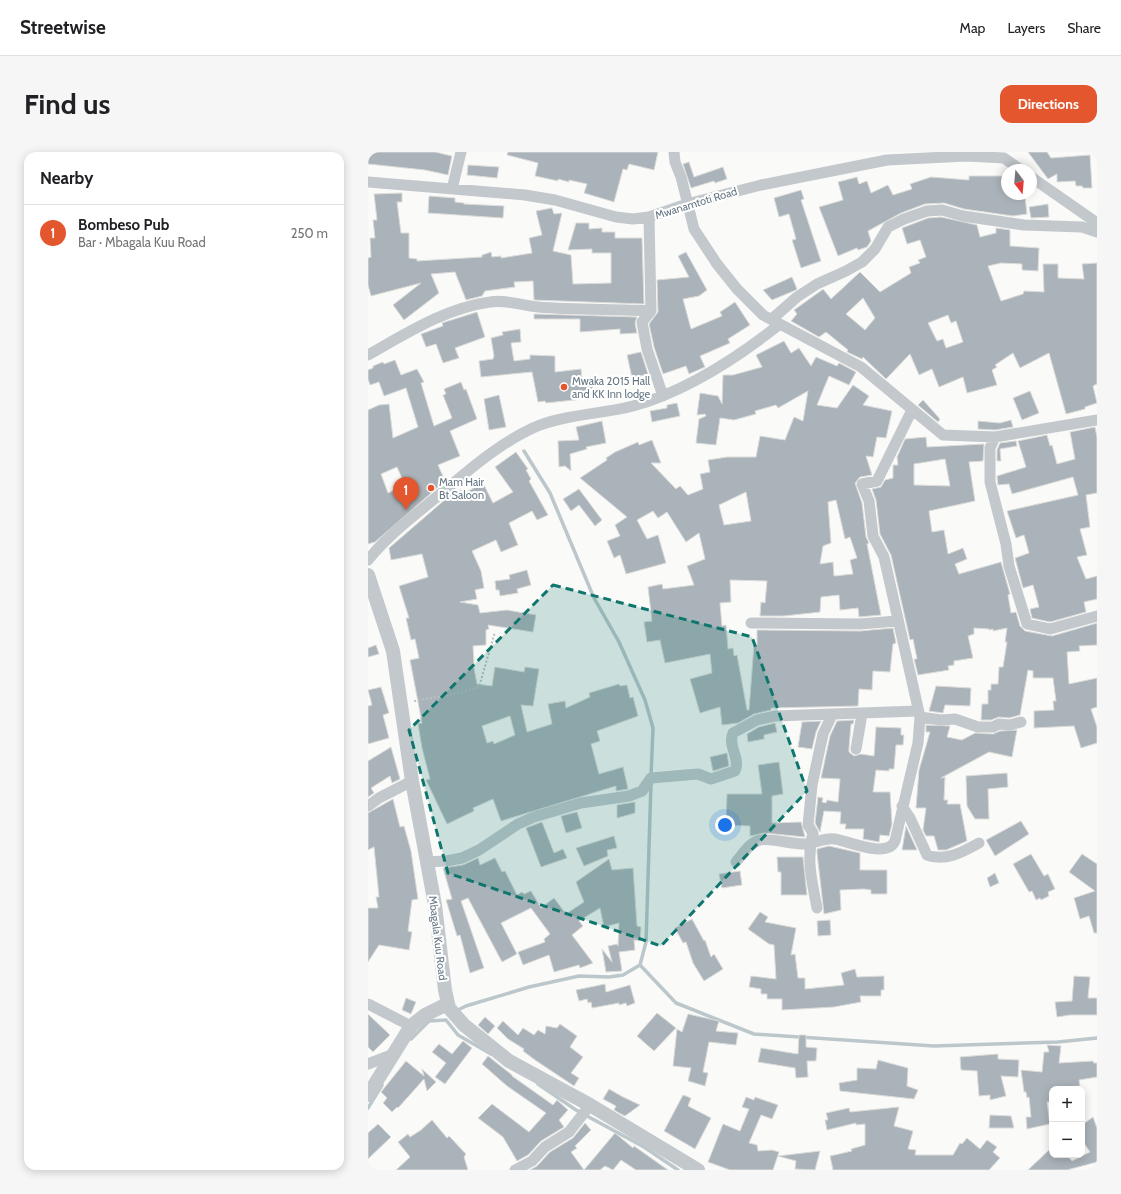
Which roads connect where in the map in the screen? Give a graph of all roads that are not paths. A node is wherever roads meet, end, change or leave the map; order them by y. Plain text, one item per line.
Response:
1 (461, 152) edge
2 (673, 152) edge
3 (1002, 155) edge
4 (1013, 164) edge
5 (1037, 181) edge
6 (368, 182) edge
7 (452, 189) junction
8 (687, 204) junction
9 (649, 217) junction
10 (1097, 223) edge
11 (1097, 232) edge
12 (651, 311) junction
13 (776, 322) junction
14 (368, 354) edge
15 (663, 396) junction
16 (912, 410) junction
17 (1097, 422) edge
18 (995, 437) junction
19 (368, 560) edge
20 (368, 575) edge
21 (1097, 616) edge
22 (897, 621) junction
23 (751, 623) dead end
24 (832, 714) junction
25 (862, 714) junction
26 (919, 714) junction
27 (1021, 722) dead end
28 (856, 749) dead end
29 (412, 781) junction
30 (368, 806) edge
31 (902, 806) junction
32 (811, 842) junction
33 (979, 843) dead end
34 (426, 862) junction
35 (736, 862) dead end
36 (817, 908) dead end
37 (368, 1004) edge
38 (447, 1004) junction
39 (411, 1026) junction
40 (394, 1054) junction
41 (368, 1064) edge
42 (368, 1095) edge
43 (590, 1105) junction
44 (515, 1170) edge
45 (698, 1170) edge

1 - 7 street
2 - 8 street
3 - 4 street, Mwanamtoti Road
3 - 8 street, Mwanamtoti Road
5 - 10 street
6 - 7 street, Mwanamtoti Road
7 - 9 street, Mwanamtoti Road
8 - 9 street, Mwanamtoti Road
8 - 13 street
9 - 12 street
11 - 13 street
12 - 14 street
12 - 15 street
13 - 15 street
13 - 16 street
15 - 19 street
16 - 18 street
16 - 22 street
17 - 18 street
18 - 21 street
20 - 29 street, Mbagala Kuu Road
22 - 23 street
22 - 26 street
24 - 25 street
24 - 32 street
24 - 34 street
25 - 26 street
25 - 28 street
26 - 27 street
26 - 31 street
29 - 30 street
29 - 34 street, Mbagala Kuu Road
31 - 32 street
31 - 33 street
32 - 35 street
32 - 36 street
34 - 38 street, Mbagala Kuu Road
37 - 39 street
38 - 39 street
38 - 43 street, Mbagala Kuu Road
39 - 40 street
40 - 41 street
40 - 42 street
43 - 44 street
43 - 45 street, Mbagala Kuu Road

